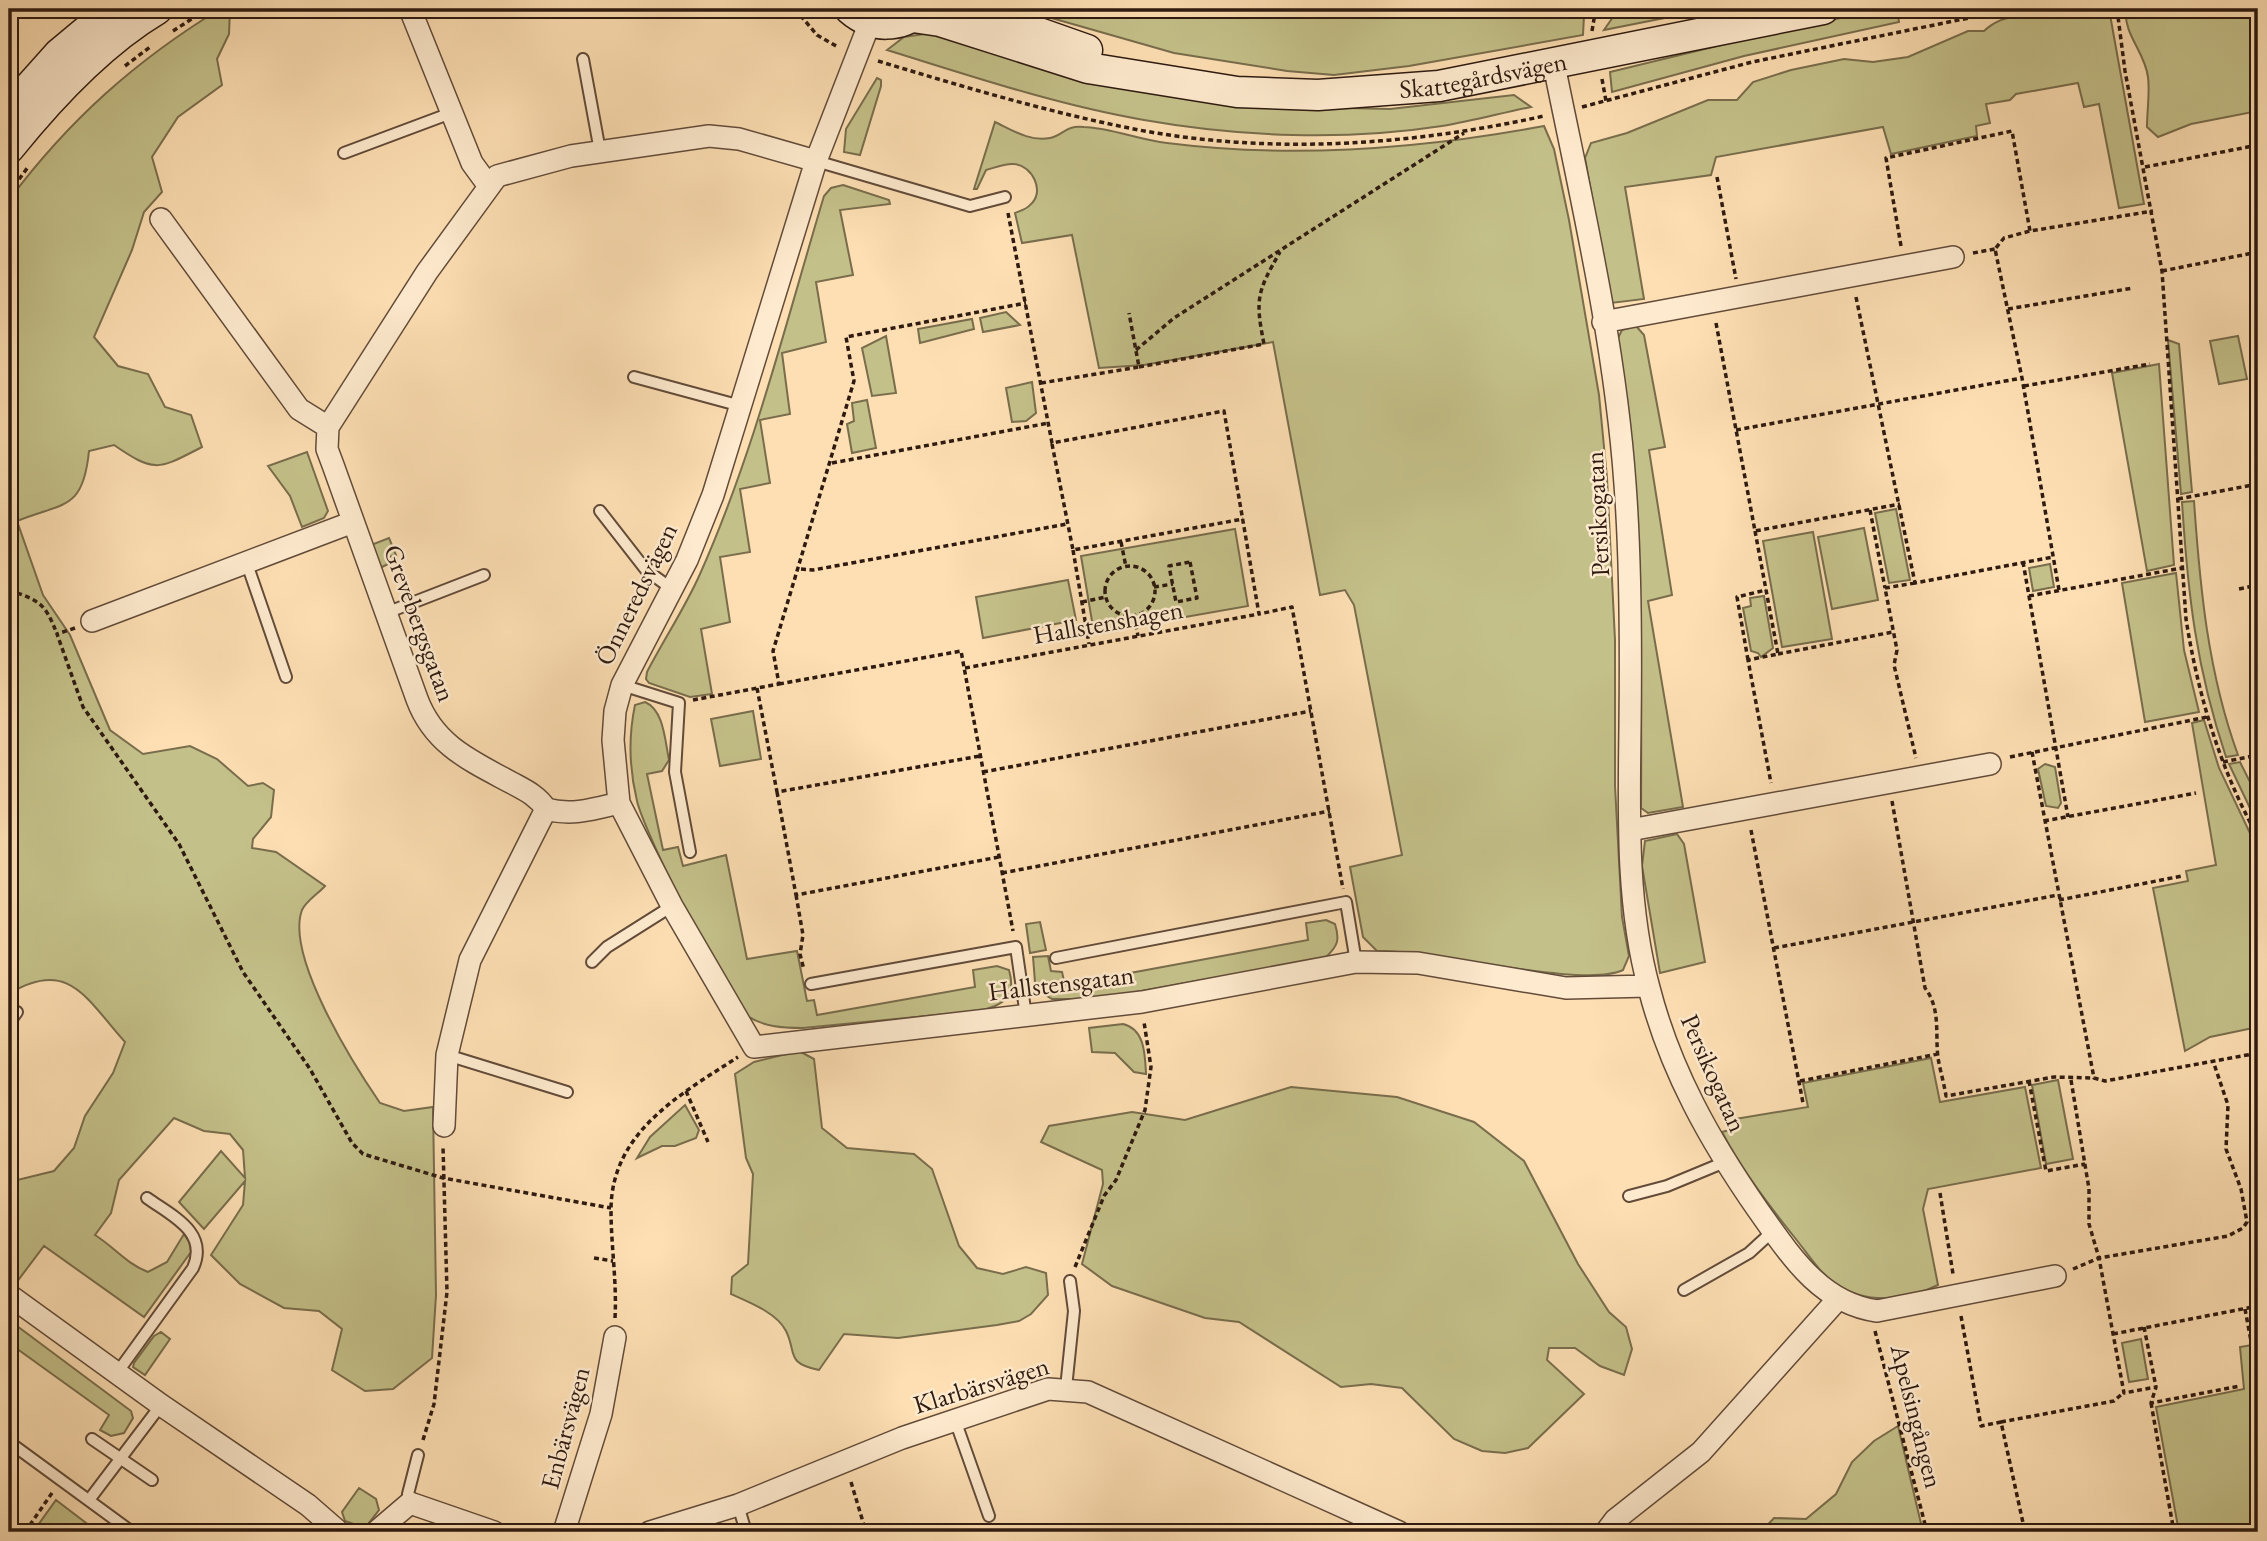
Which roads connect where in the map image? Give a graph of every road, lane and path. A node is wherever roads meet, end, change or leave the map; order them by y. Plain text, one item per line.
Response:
1 (113, 9) edge
2 (206, 9) edge
3 (410, 9) edge
4 (971, 9) edge
5 (1823, 9) edge
6 (2117, 9) edge
7 (918, 13) edge
8 (860, 15) edge
9 (164, 21) edge
10 (151, 46) dead end
11 (583, 59) dead end
12 (1554, 65) junction
13 (118, 72) dead end
14 (1141, 75) junction
15 (9, 110) edge
16 (451, 113) junction
17 (1465, 132) dead end
18 (2258, 145) edge
19 (600, 151) junction
20 (344, 153) dead end
21 (19, 156) edge
22 (817, 161) junction
23 (2145, 167) junction
24 (1717, 177) dead end
25 (488, 186) junction
26 (9, 192) edge
27 (1005, 197) joint
28 (2153, 211) junction
29 (161, 219) dead end
30 (2030, 231) junction
31 (1282, 250) junction
32 (2258, 251) edge
33 (1953, 257) dead end
34 (1905, 266) junction
35 (2162, 271) junction
36 (1852, 276) junction
37 (2133, 288) dead end
38 (1739, 296) junction
39 (1712, 300) junction
40 (1026, 303) junction
41 (2008, 309) junction
42 (1129, 313) dead end
43 (1603, 322) junction
44 (1136, 350) junction
45 (2258, 351) edge
46 (2150, 364) dead end
47 (1139, 367) junction
48 (634, 377) dead end
49 (2022, 378) junction
50 (1041, 383) junction
51 (2023, 386) junction
52 (2258, 392) edge
53 (1877, 404) junction
54 (741, 405) junction
55 (1049, 422) junction
56 (328, 427) junction
57 (1736, 430) junction
58 (1052, 443) junction
59 (832, 463) junction
60 (2258, 484) edge
61 (2177, 499) junction
62 (1900, 504) junction
63 (1870, 510) junction
64 (600, 511) dead end
65 (1243, 519) junction
66 (353, 522) junction
67 (1067, 524) junction
68 (1755, 531) junction
69 (1121, 541) junction
70 (1073, 550) junction
71 (2053, 557) junction
72 (246, 561) junction
73 (2023, 562) junction
74 (1126, 567) junction
75 (2183, 568) junction
76 (800, 569) junction
77 (484, 575) dead end
78 (1915, 583) junction
79 (1173, 584) junction
80 (2258, 585) edge
81 (1154, 587) junction
82 (1885, 588) junction
83 (672, 589) junction
84 (2239, 589) dead end
85 (9, 590) edge
86 (1766, 590) junction
87 (2059, 590) junction
88 (2029, 596) junction
89 (1106, 597) junction
90 (1082, 602) junction
91 (386, 613) junction
92 (1259, 614) junction
93 (1134, 616) junction
94 (92, 621) joint
95 (1893, 632) junction
96 (57, 634) junction
97 (1138, 636) junction
98 (1089, 644) junction
99 (1778, 654) junction
100 (1748, 660) junction
101 (964, 668) junction
102 (285, 677) dead end
103 (779, 684) junction
104 (622, 685) junction
105 (757, 688) junction
106 (679, 703) junction
107 (1312, 711) junction
108 (2207, 717) junction
109 (2057, 747) junction
110 (2032, 752) junction
111 (2258, 755) edge
112 (980, 756) junction
113 (2222, 762) junction
114 (1990, 764) joint
115 (983, 772) junction
116 (1920, 777) junction
117 (1889, 783) junction
118 (777, 792) junction
119 (2196, 793) dead end
120 (619, 803) junction
121 (1775, 803) junction
122 (546, 808) junction
123 (1747, 808) junction
124 (1330, 811) junction
125 (2068, 817) junction
126 (2044, 821) junction
127 (1630, 830) junction
128 (2258, 837) edge
129 (690, 852) dead end
130 (999, 857) junction
131 (1002, 873) junction
132 (2182, 876) dead end
133 (796, 895) junction
134 (2058, 897) junction
135 (1346, 902) junction
136 (672, 906) junction
137 (1915, 921) junction
138 (1016, 947) junction
139 (1774, 947) junction
140 (1056, 958) dead end
141 (592, 962) dead end
142 (1356, 962) junction
143 (811, 984) joint
144 (1648, 986) junction
145 (1142, 1002) junction
146 (17, 1012) dead end
147 (1026, 1016) junction
148 (9, 1023) edge
149 (754, 1047) junction
150 (2258, 1052) edge
151 (1937, 1054) junction
152 (447, 1055) junction
153 (2213, 1061) junction
154 (2094, 1078) junction
155 (2071, 1080) junction
156 (2029, 1081) junction
157 (1800, 1082) junction
158 (686, 1091) junction
159 (567, 1092) dead end
160 (1804, 1103) dead end
161 (444, 1126) joint
162 (708, 1142) dead end
163 (1725, 1162) junction
164 (2085, 1164) junction
165 (443, 1178) junction
166 (1940, 1193) dead end
167 (1629, 1196) dead end
168 (147, 1198) dead end
169 (611, 1208) junction
170 (1773, 1231) junction
171 (594, 1258) dead end
172 (2099, 1258) junction
173 (614, 1261) junction
174 (2055, 1276) joint
175 (1070, 1281) joint
176 (1684, 1290) dead end
177 (9, 1295) edge
178 (1957, 1296) junction
179 (1837, 1300) junction
180 (2258, 1306) edge
181 (2245, 1308) junction
182 (1870, 1310) junction
183 (2144, 1328) junction
184 (2113, 1334) junction
185 (615, 1337) joint
186 (2258, 1339) edge
187 (117, 1373) junction
188 (2240, 1386) dead end
189 (2156, 1387) junction
190 (1066, 1388) junction
191 (2124, 1393) junction
192 (2151, 1403) junction
193 (161, 1405) junction
194 (955, 1420) junction
195 (2001, 1422) junction
196 (92, 1439) dead end
197 (9, 1442) edge
198 (418, 1455) joint
199 (121, 1458) junction
200 (845, 1460) junction
201 (61, 1480) junction
202 (152, 1480) dead end
203 (89, 1500) junction
204 (410, 1503) junction
205 (738, 1505) junction
206 (989, 1516) dead end
207 (24, 1532) edge
208 (132, 1532) edge
209 (339, 1532) edge
210 (376, 1532) edge
211 (494, 1532) edge
212 (564, 1532) edge
213 (650, 1532) edge
214 (746, 1532) edge
215 (866, 1532) edge
216 (1399, 1532) edge
217 (1606, 1532) edge
218 (1927, 1532) edge
219 (2025, 1532) edge
220 (2174, 1532) edge

1 - 15 street
2 - 9 path
3 - 16 street
4 - 14 street, Skattegårdsvägen
5 - 12 street, Skattegårdsvägen
6 - 23 path
7 - 8 street, Skattegårdsvägen
7 - 14 street, Skattegårdsvägen
8 - 22 street, Önneredsvägen
9 - 21 street
10 - 13 path
11 - 19 lane
12 - 14 street, Skattegårdsvägen
12 - 43 street, Persikogatan
16 - 20 lane
16 - 25 street
17 - 31 path
18 - 23 path
19 - 22 street
19 - 25 street
21 - 26 path
22 - 27 lane
22 - 54 street, Önneredsvägen
23 - 28 path
24 - 38 path
25 - 56 street
27 - 40 path
28 - 30 path
28 - 35 path
29 - 56 street
30 - 34 path
30 - 41 path
31 - 44 path
31 - 47 path
32 - 35 path
33 - 34 street
34 - 36 street
35 - 61 path
36 - 38 street
36 - 53 path
37 - 41 path
38 - 39 street
39 - 43 street
39 - 57 path
40 - 50 path
40 - 59 path
41 - 49 path
42 - 44 path
43 - 127 street, Persikogatan
44 - 47 path
45 - 52 path
46 - 51 path
47 - 50 path
48 - 54 lane
49 - 51 path
49 - 53 path
50 - 55 path
51 - 71 path
53 - 57 path
53 - 62 path
54 - 83 street, Önneredsvägen
55 - 58 path
55 - 59 path
56 - 66 street, Grevebergsgatan
57 - 68 path
58 - 65 path
58 - 67 path
59 - 76 path
60 - 61 path
61 - 75 path
62 - 63 path
62 - 78 path
63 - 68 path
63 - 82 path
64 - 83 lane
65 - 69 path
65 - 92 path
66 - 72 street, Grevebergsgatan
66 - 91 street, Grevebergsgatan
67 - 70 path
67 - 76 path
68 - 86 path
69 - 70 path
69 - 74 path
70 - 90 path
71 - 73 path
71 - 87 path
72 - 94 street, Grevebergsgatan
72 - 102 lane
73 - 78 path
73 - 88 path
74 - 81 path
74 - 89 path
75 - 87 path
75 - 108 path
76 - 103 path
77 - 91 lane
78 - 82 path
79 - 79 path
79 - 81 path
80 - 84 path
81 - 93 path
82 - 95 path
83 - 104 street, Önneredsvägen
85 - 96 path
86 - 99 path
86 - 100 path
87 - 88 path
88 - 109 path
89 - 90 path
89 - 93 path
90 - 98 path
91 - 122 street, Grevebergsgatan
92 - 97 path, Hallstenshagen
92 - 107 path, Hallstenshagen
93 - 97 path
94 - 96 path
95 - 99 path
95 - 116 path
96 - 165 path
97 - 98 path, Hallstenshagen
98 - 101 path, Hallstenshagen
99 - 100 path
100 - 121 path
101 - 103 path
101 - 112 path
103 - 105 path
104 - 106 lane
104 - 120 street, Önneredsvägen
105 - 106 path
105 - 118 path
106 - 129 lane
107 - 115 path
107 - 124 path
108 - 109 path
108 - 113 path
109 - 110 path
109 - 125 path
110 - 114 path
110 - 126 path
111 - 113 path
112 - 115 path
112 - 118 path
113 - 128 path
114 - 116 street
115 - 130 path
116 - 117 street
117 - 121 street
117 - 137 path
118 - 133 path
119 - 125 path
120 - 122 street
120 - 136 street
121 - 123 street
122 - 152 street
123 - 127 street
123 - 139 path
124 - 131 path
124 - 135 path
125 - 126 path
126 - 134 path
127 - 144 street, Persikogatan
130 - 131 path
130 - 133 path
131 - 138 path
132 - 134 path
133 - 143 path
134 - 137 path
134 - 154 path
135 - 140 lane
135 - 142 lane
136 - 141 lane
136 - 149 street
137 - 139 path
137 - 151 path
138 - 143 lane
138 - 147 lane
139 - 157 path
142 - 144 street, Hallstensgatan
142 - 145 street, Hallstensgatan
144 - 163 street, Persikogatan
145 - 147 street, Hallstensgatan
145 - 175 path
146 - 148 lane
147 - 149 street, Hallstensgatan
149 - 158 path
150 - 153 path
151 - 156 path
151 - 157 path
152 - 159 lane
152 - 161 street
153 - 154 path
153 - 172 path
154 - 155 path
155 - 156 path
155 - 164 path
156 - 164 path
157 - 160 path
158 - 162 path
158 - 169 path
161 - 165 path
163 - 167 lane
163 - 170 street, Persikogatan
164 - 172 path
165 - 169 path
165 - 198 path
166 - 178 path
168 - 187 lane
169 - 173 path
170 - 176 lane
170 - 179 street, Persikogatan
171 - 173 path
172 - 174 path
172 - 184 path
173 - 185 path
174 - 178 street, Persikogatan
175 - 190 lane
177 - 187 street
178 - 182 street, Persikogatan
178 - 195 path
179 - 182 street, Persikogatan
179 - 217 street
180 - 181 path
181 - 183 path
181 - 186 path
182 - 218 path, Apelsingången
183 - 184 path
183 - 189 path
184 - 191 path
185 - 212 street, Enbärsvägen
187 - 193 street
188 - 192 path
189 - 191 path
189 - 192 path
190 - 194 street, Klarbärsvägen
190 - 216 street, Klarbärsvägen
191 - 195 path
192 - 220 path
193 - 199 lane
193 - 209 street
194 - 200 street, Klarbärsvägen
194 - 206 lane
195 - 219 path
196 - 199 lane
197 - 201 lane
198 - 204 lane
199 - 202 lane
199 - 203 lane
200 - 205 street, Klarbärsvägen
200 - 215 path
201 - 203 lane
201 - 207 path
203 - 208 lane
204 - 210 street
204 - 211 street
205 - 213 street, Klarbärsvägen
205 - 214 lane

